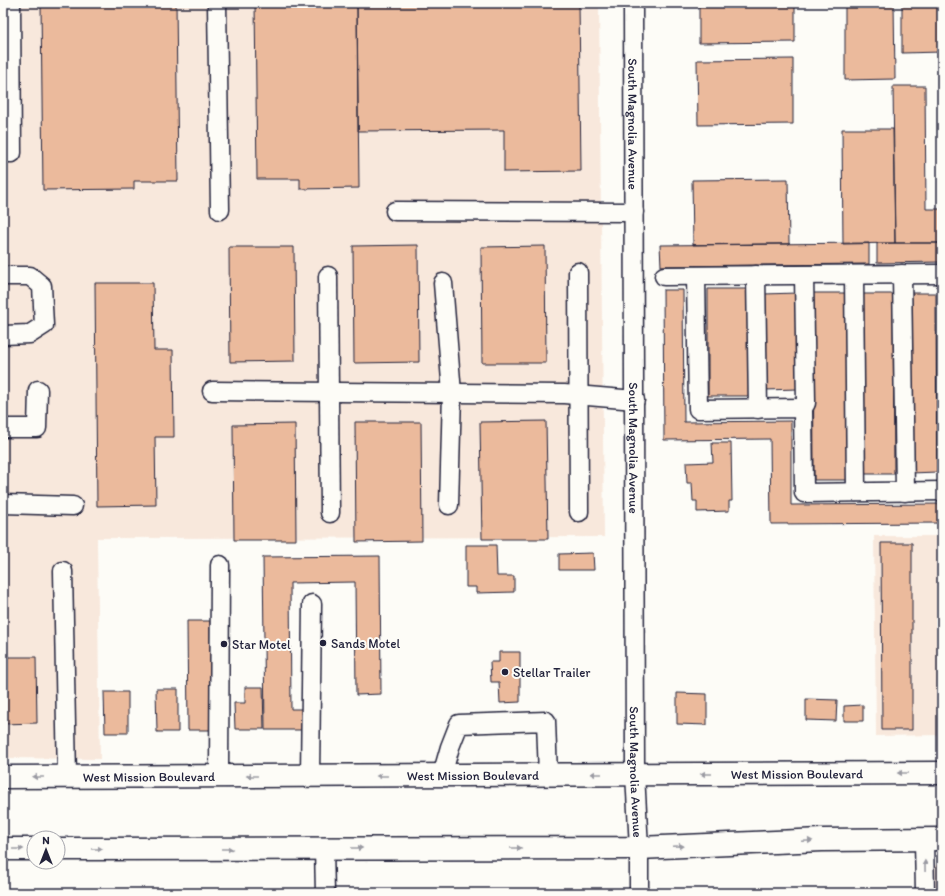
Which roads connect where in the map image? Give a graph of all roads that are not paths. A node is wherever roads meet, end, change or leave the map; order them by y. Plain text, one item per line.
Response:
1 (11, 3) edge
2 (217, 3) edge
3 (634, 3) edge
4 (3, 153) edge
5 (220, 210) dead end
6 (395, 211) dead end
7 (634, 212) junction
8 (578, 272) dead end
9 (902, 274) junction
10 (942, 274) edge
11 (756, 275) junction
12 (804, 275) junction
13 (854, 275) junction
14 (3, 276) edge
15 (328, 276) dead end
16 (664, 276) dead end
17 (696, 276) junction
18 (443, 283) dead end
19 (3, 335) edge
20 (38, 390) dead end
21 (212, 391) dead end
22 (328, 392) junction
23 (452, 393) junction
24 (578, 395) junction
25 (635, 400) junction
26 (803, 408) junction
27 (758, 409) junction
28 (3, 428) edge
29 (856, 492) junction
30 (905, 492) junction
31 (942, 492) edge
32 (3, 504) edge
33 (449, 505) dead end
34 (73, 506) dead end
35 (579, 512) dead end
36 (330, 513) dead end
37 (220, 565) dead end
38 (63, 571) dead end
39 (312, 604) dead end
40 (942, 773) edge
41 (635, 774) junction
42 (442, 775) junction
43 (548, 775) junction
44 (220, 776) junction
45 (310, 776) junction
46 (3, 777) edge
47 (67, 777) junction
48 (933, 839) edge
49 (324, 848) junction
50 (638, 848) junction
51 (3, 849) edge
52 (26, 849) edge
53 (66, 849) edge
54 (325, 893) edge
55 (639, 893) edge
56 (925, 893) edge

1 - 4 street
2 - 5 street
3 - 7 street, South Magnolia Avenue
6 - 7 street
7 - 25 street, South Magnolia Avenue
8 - 24 street
9 - 10 street
9 - 13 street
9 - 30 street
11 - 12 street
11 - 17 street
11 - 27 street
12 - 13 street
12 - 26 street
13 - 29 street
14 - 19 street
15 - 22 street
16 - 17 street
17 - 27 street
18 - 23 street
20 - 28 street
21 - 22 street
22 - 23 street
22 - 36 street
23 - 24 street
23 - 33 street
24 - 25 street
24 - 35 street
25 - 41 street, South Magnolia Avenue
26 - 27 street
26 - 29 street
29 - 30 street
30 - 31 street
32 - 34 street
37 - 44 street
38 - 47 street
39 - 45 street
40 -> 41 main road, West Mission Boulevard
41 -> 43 main road, West Mission Boulevard
41 - 50 street, South Magnolia Avenue
42 - 43 main road, West Mission Boulevard
42 - 43 street
42 -> 45 main road, West Mission Boulevard
45 -> 44 main road, West Mission Boulevard
44 - 47 main road, West Mission Boulevard
47 -> 46 main road, West Mission Boulevard
50 -> 48 main road
56 -> 48 street
49 -> 50 main road
53 -> 49 main road
49 - 54 street
50 - 55 street, South Magnolia Avenue
51 -> 52 main road

